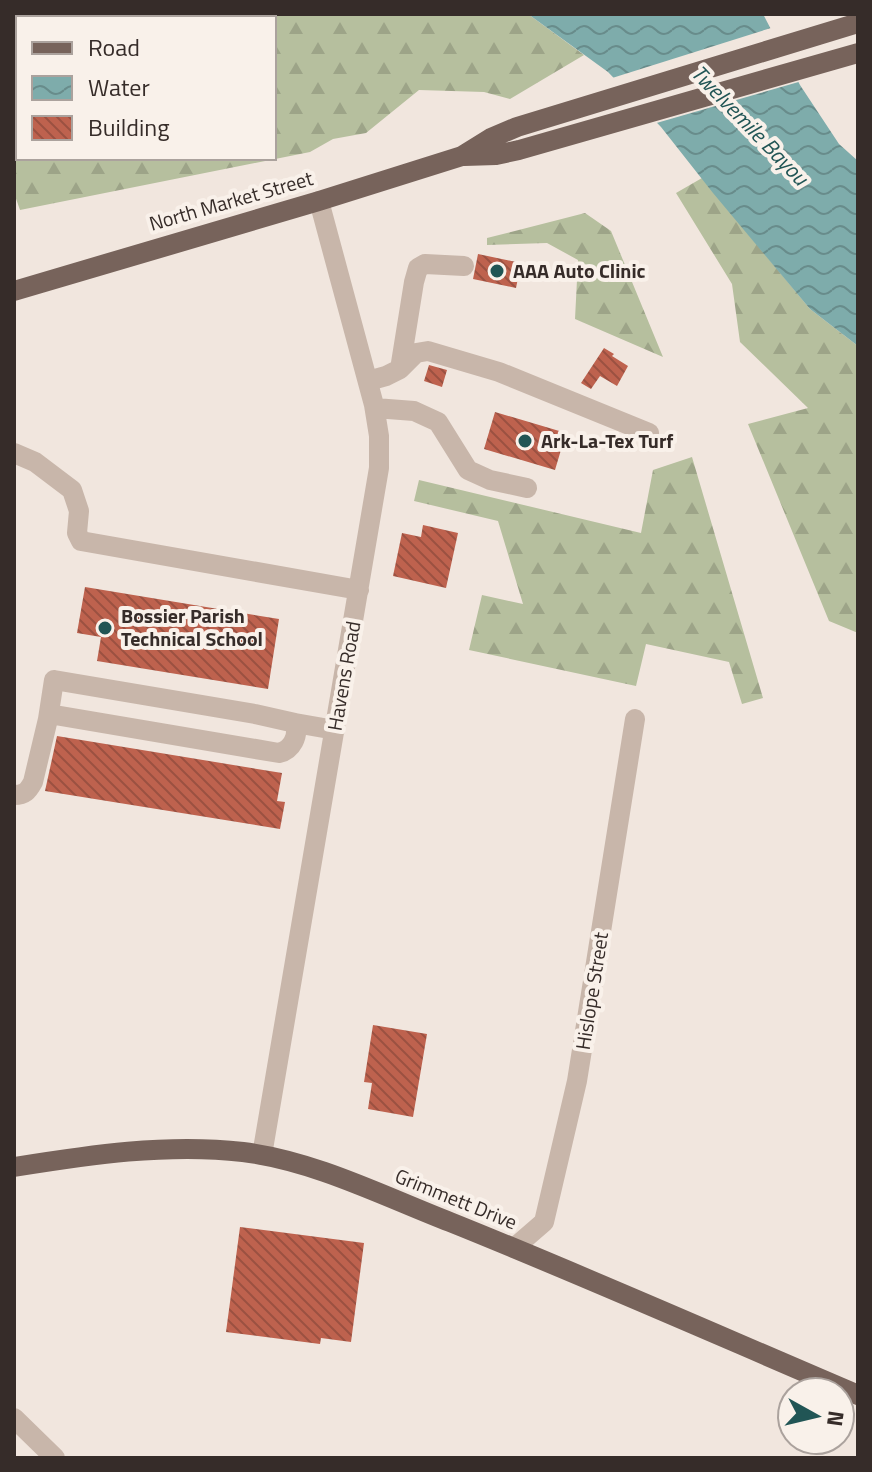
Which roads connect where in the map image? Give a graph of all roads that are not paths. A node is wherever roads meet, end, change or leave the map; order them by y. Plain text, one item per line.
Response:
1 (850, 25) edge
2 (858, 53) edge
3 (462, 156) junction
4 (319, 201) junction
5 (464, 266) dead end
6 (14, 291) edge
7 (400, 369) junction
8 (368, 381) junction
9 (375, 408) junction
10 (649, 433) dead end
11 (14, 453) edge
12 (527, 488) dead end
13 (359, 590) junction
14 (49, 714) junction
15 (635, 719) dead end
16 (295, 723) junction
17 (335, 730) junction
18 (14, 795) edge
19 (262, 1155) junction
20 (14, 1167) edge
21 (514, 1248) junction
22 (858, 1395) edge
23 (14, 1418) edge
24 (55, 1458) edge

1 - 3 main road, North Market Street
2 - 3 main road, North Market Street
3 - 4 main road, North Market Street
4 - 6 main road, North Market Street
4 - 8 street, Havens Road
5 - 7 street
7 - 8 street
7 - 10 street
8 - 9 street, Havens Road
9 - 12 street
9 - 13 street, Havens Road
11 - 13 street
13 - 17 street, Havens Road
14 - 16 street
14 - 16 street
14 - 18 street
15 - 21 street, Hislope Street
16 - 17 street
17 - 19 street, Havens Road
19 - 20 main road, Grimmett Drive
19 - 21 main road, Grimmett Drive
21 - 22 main road, Grimmett Drive
23 - 24 street

